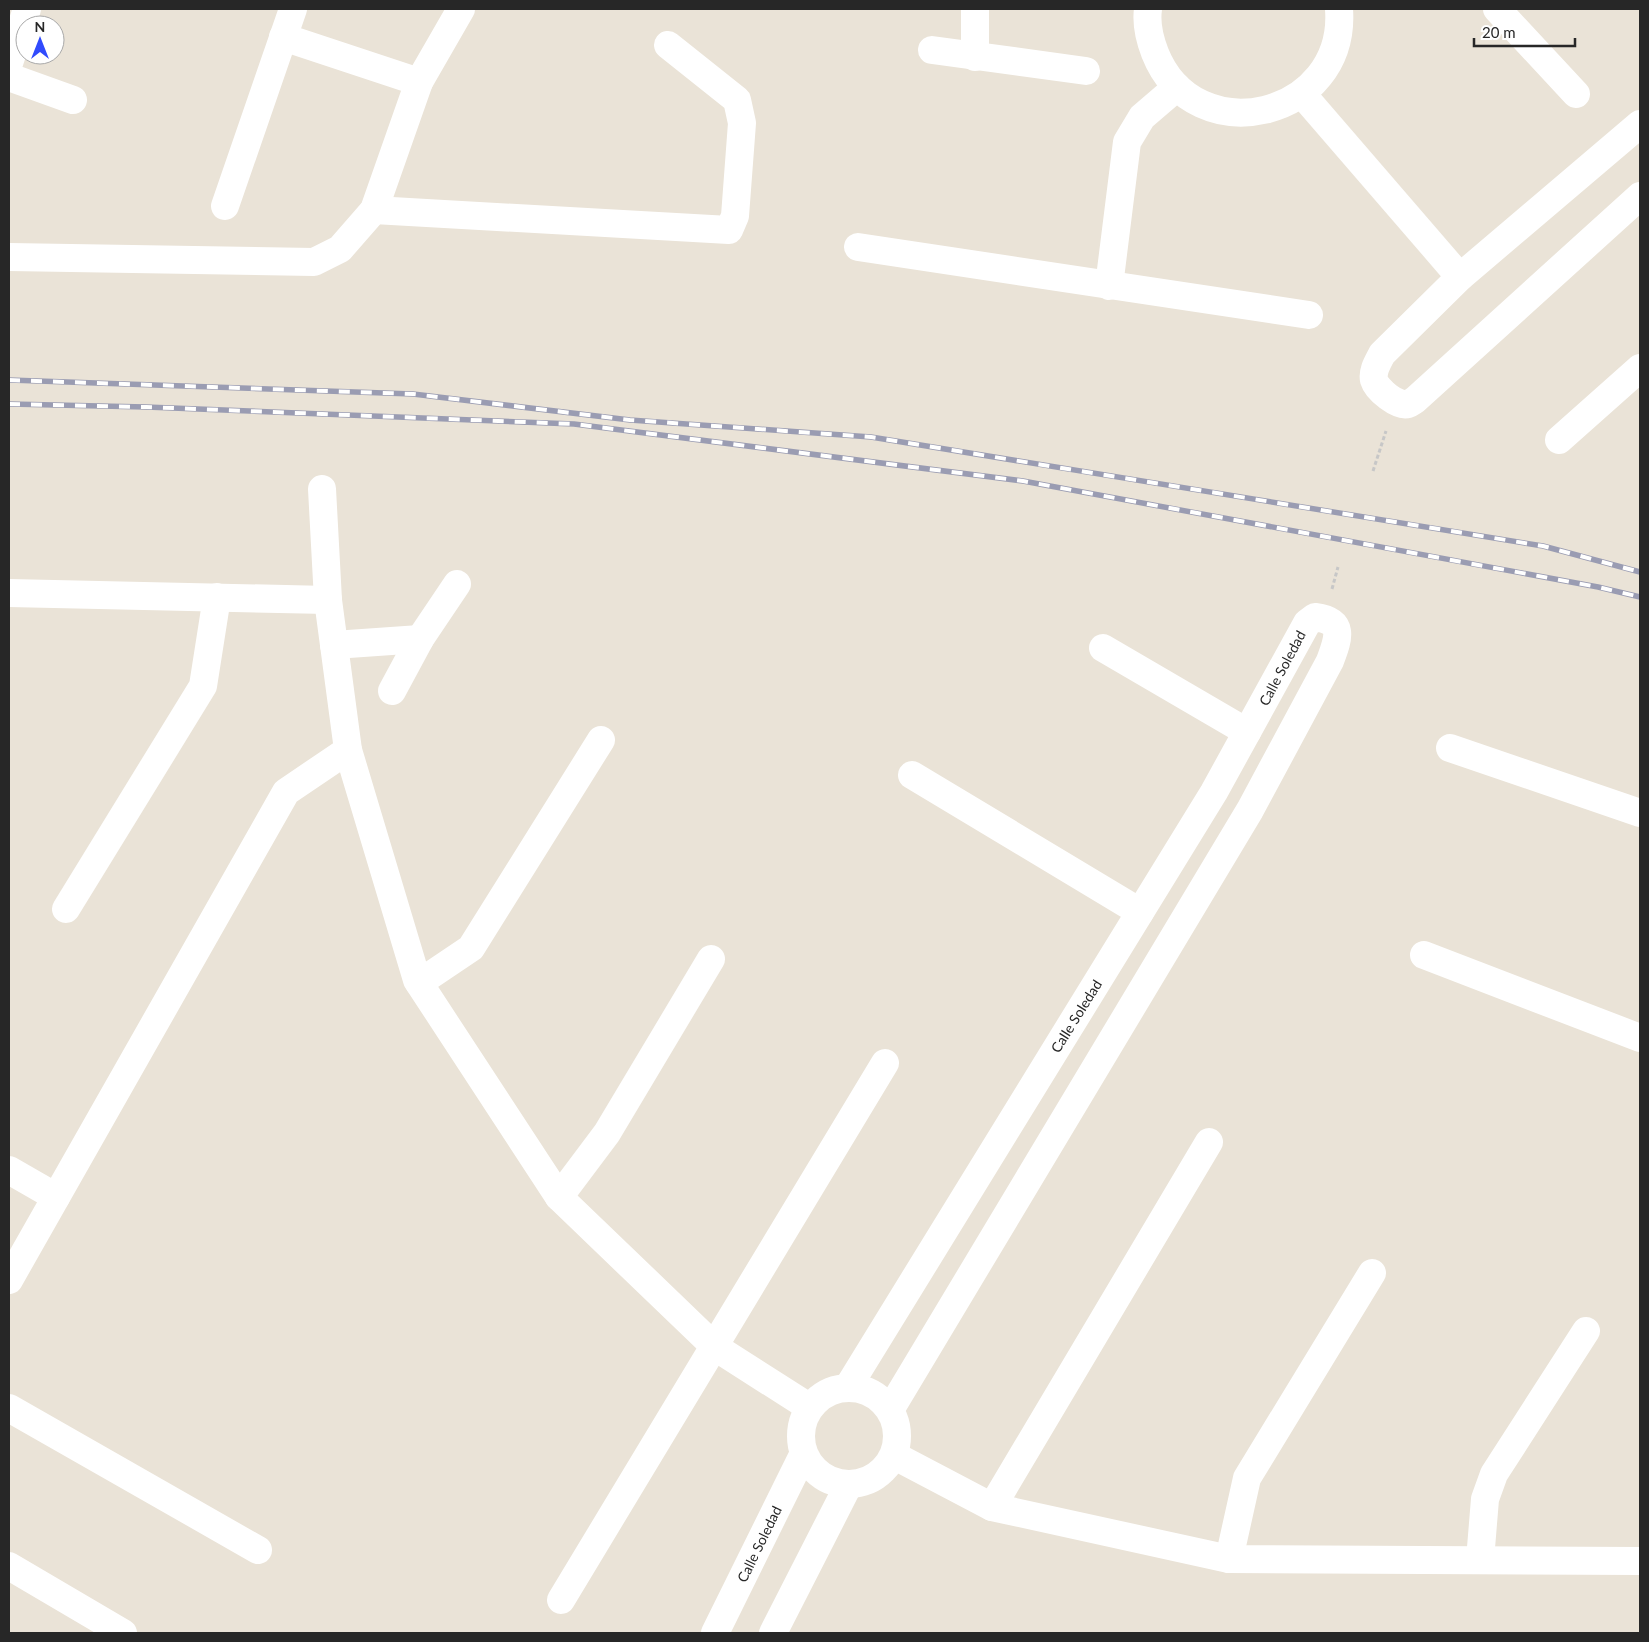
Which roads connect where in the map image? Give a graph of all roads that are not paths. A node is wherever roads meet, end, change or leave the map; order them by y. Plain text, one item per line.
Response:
1 (28, 9) edge
2 (293, 9) edge
3 (462, 9) edge
4 (975, 9) edge
5 (1148, 9) edge
6 (1339, 9) edge
7 (1498, 9) edge
8 (283, 36) junction
9 (668, 46) dead end
10 (932, 50) dead end
11 (975, 57) junction
12 (9, 63) edge
13 (1086, 71) dead end
14 (9, 77) edge
15 (419, 82) junction
16 (1177, 88) junction
17 (1302, 94) junction
18 (1576, 94) dead end
19 (73, 100) dead end
20 (1640, 124) edge
21 (1640, 196) edge
22 (225, 206) dead end
23 (374, 210) junction
24 (858, 247) dead end
25 (9, 258) edge
26 (1460, 277) junction
27 (1109, 286) junction
28 (1309, 315) dead end
29 (1640, 368) edge
30 (1559, 440) dead end
31 (322, 489) dead end
32 (457, 584) dead end
33 (9, 593) edge
34 (217, 597) junction
35 (328, 600) junction
36 (420, 639) junction
37 (334, 645) junction
38 (1102, 648) dead end
39 (392, 691) dead end
40 (1247, 732) junction
41 (601, 740) dead end
42 (1450, 748) dead end
43 (348, 750) junction
44 (912, 775) dead end
45 (1640, 813) edge
46 (66, 909) dead end
47 (1140, 912) junction
48 (1424, 955) dead end
49 (711, 959) dead end
50 (419, 983) junction
51 (1640, 1038) edge
52 (885, 1063) dead end
53 (1209, 1142) dead end
54 (9, 1170) edge
55 (56, 1198) junction
56 (559, 1198) junction
57 (1372, 1273) dead end
58 (9, 1280) edge
59 (1586, 1331) dead end
60 (715, 1347) junction
61 (848, 1387) junction
62 (809, 1407) junction
63 (9, 1408) edge
64 (890, 1410) junction
65 (803, 1456) junction
66 (895, 1456) junction
67 (848, 1486) junction
68 (992, 1507) junction
69 (258, 1550) dead end
70 (1229, 1559) junction
71 (1480, 1560) junction
72 (1640, 1560) edge
73 (9, 1566) edge
74 (561, 1600) dead end
75 (123, 1633) edge
76 (715, 1633) edge
77 (773, 1633) edge

1 - 12 street
2 - 8 street
3 - 15 street
4 - 11 street
5 - 16 street
6 - 17 street
7 - 18 street
8 - 15 street
8 - 22 street
9 - 23 street
10 - 11 street
11 - 13 street
14 - 19 street
15 - 23 street
16 - 17 street
16 - 27 street
17 - 26 street
20 - 26 street
21 - 26 street
23 - 25 street
24 - 27 street
27 - 28 street
29 - 30 street
31 - 35 street
32 - 36 street
33 - 34 street
34 - 35 street
34 - 46 street
35 - 37 street
36 - 37 street
36 - 39 street
37 - 43 street
38 - 40 street
40 - 47 street, Calle Soledad
40 - 64 street, Calle Soledad
41 - 50 street
42 - 45 street
43 - 50 street
43 - 55 street
44 - 47 street
47 - 61 street, Calle Soledad
48 - 51 street
49 - 56 street
50 - 56 street
52 - 60 street
53 - 68 street
54 - 55 street
55 - 58 street
56 - 60 street
57 - 70 street
59 - 71 street
60 - 62 street
60 - 74 street
61 - 62 street
61 - 64 street
62 - 65 street
63 - 69 street
64 - 66 street
65 - 67 street
65 - 76 street, Calle Soledad
66 - 67 street
66 - 68 street
67 - 77 street
68 - 70 street
70 - 71 street
71 - 72 street
73 - 75 street

